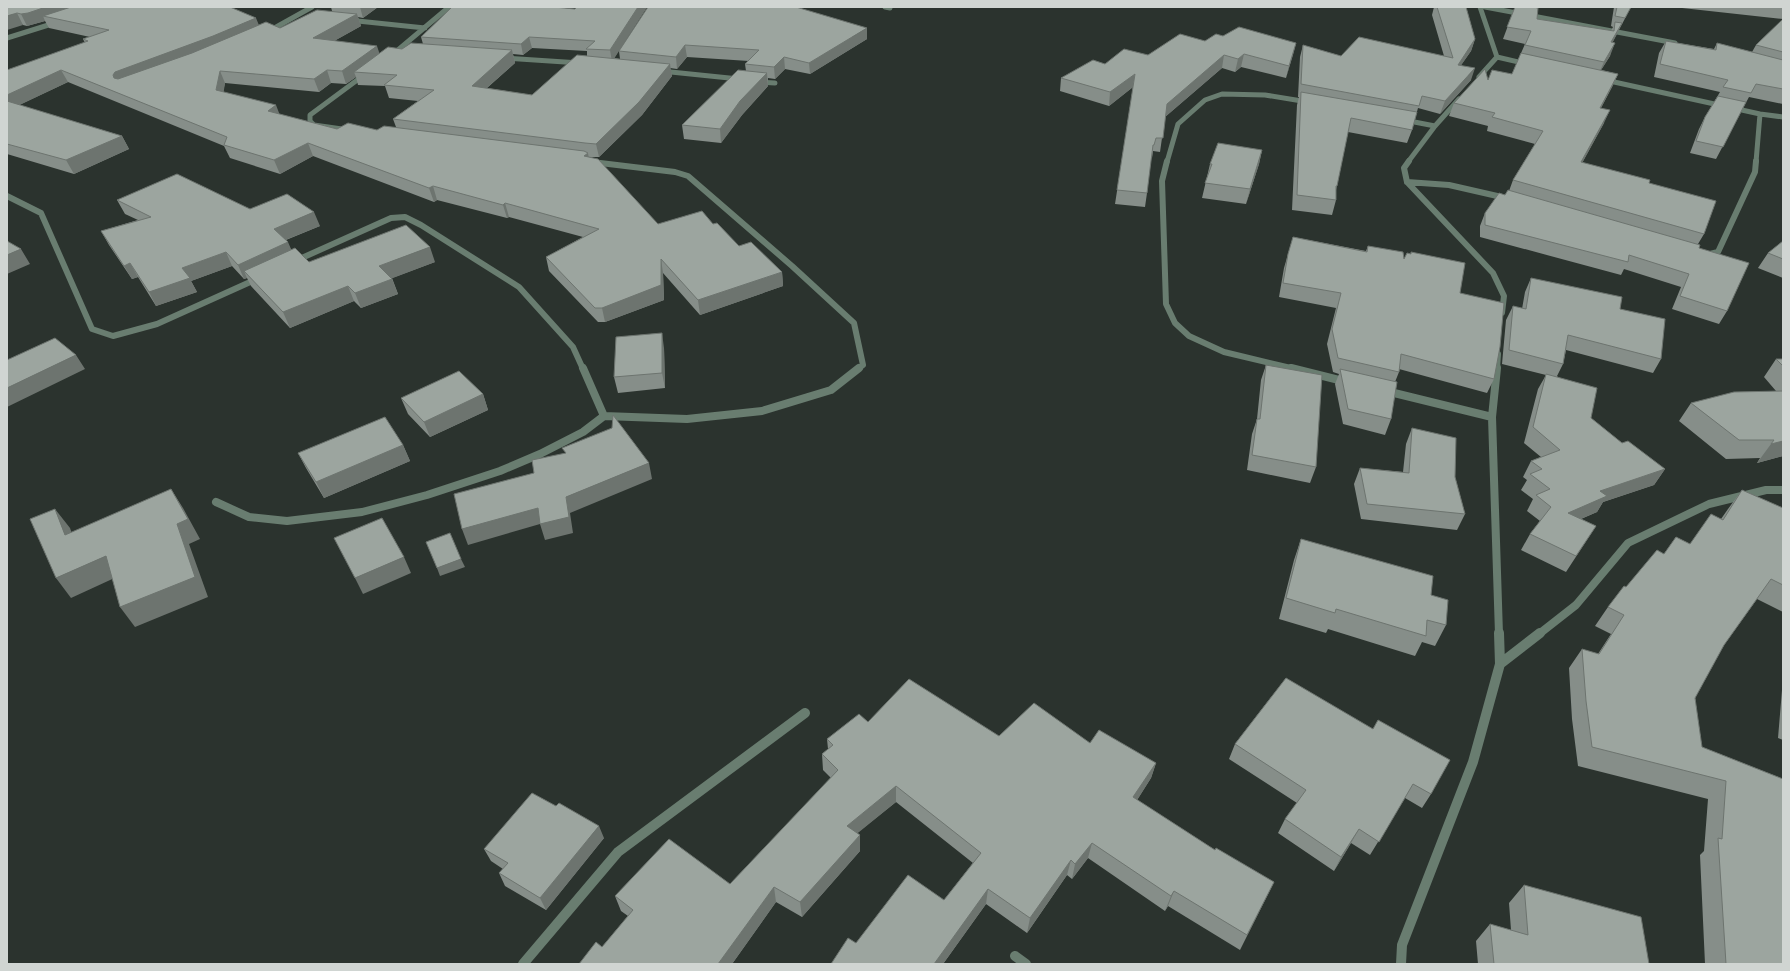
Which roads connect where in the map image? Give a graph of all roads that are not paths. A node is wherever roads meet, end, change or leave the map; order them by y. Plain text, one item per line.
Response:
1 (312, 7) edge
2 (449, 7) edge
3 (885, 7) edge
4 (1480, 7) edge
5 (1485, 7) edge
6 (890, 8) dead end
7 (300, 15) junction
8 (308, 16) edge
9 (66, 19) edge
10 (339, 19) edge
11 (425, 28) junction
12 (267, 32) edge
13 (7, 38) edge
14 (1678, 43) edge
15 (399, 50) junction
16 (407, 50) edge
17 (495, 57) edge
18 (1496, 58) junction
19 (386, 59) edge
20 (582, 64) edge
21 (1533, 65) edge
22 (653, 70) edge
23 (367, 73) edge
24 (1599, 79) edge
25 (745, 80) edge
26 (752, 81) edge
27 (775, 83) dead end
28 (1312, 103) edge
29 (1760, 114) junction
30 (1783, 117) edge
31 (1397, 119) edge
32 (1435, 126) junction
33 (353, 130) edge
34 (582, 161) edge
35 (1407, 182) junction
36 (7, 196) edge
37 (1515, 201) edge
38 (1697, 254) edge
39 (287, 265) edge
40 (265, 275) edge
41 (1501, 318) edge
42 (1498, 349) edge
43 (1355, 384) edge
44 (1378, 389) edge
45 (604, 416) junction
46 (1492, 417) junction
47 (1783, 490) edge
48 (216, 502) dead end
49 (1500, 664) junction
50 (805, 713) dead end
51 (1015, 956) dead end
52 (523, 964) edge
53 (1026, 964) edge
54 (1401, 964) edge

1 - 7 street
2 - 11 street
3 - 6 street
4 - 18 street
5 - 14 street
7 - 8 street
7 - 12 street
9 - 13 street
10 - 11 street
11 - 15 street
15 - 16 street
15 - 19 street
17 - 20 street
18 - 21 street
18 - 32 street
22 - 25 street
23 - 33 street
24 - 29 street
26 - 27 street
28 - 43 street
29 - 30 street
29 - 38 street
31 - 32 street
32 - 35 street
34 - 45 street
35 - 37 street
35 - 41 street
36 - 40 street
39 - 45 street
42 - 46 street
44 - 46 street
45 - 48 street
46 - 49 street
47 - 49 street
49 - 54 street
50 - 52 street
51 - 53 street

